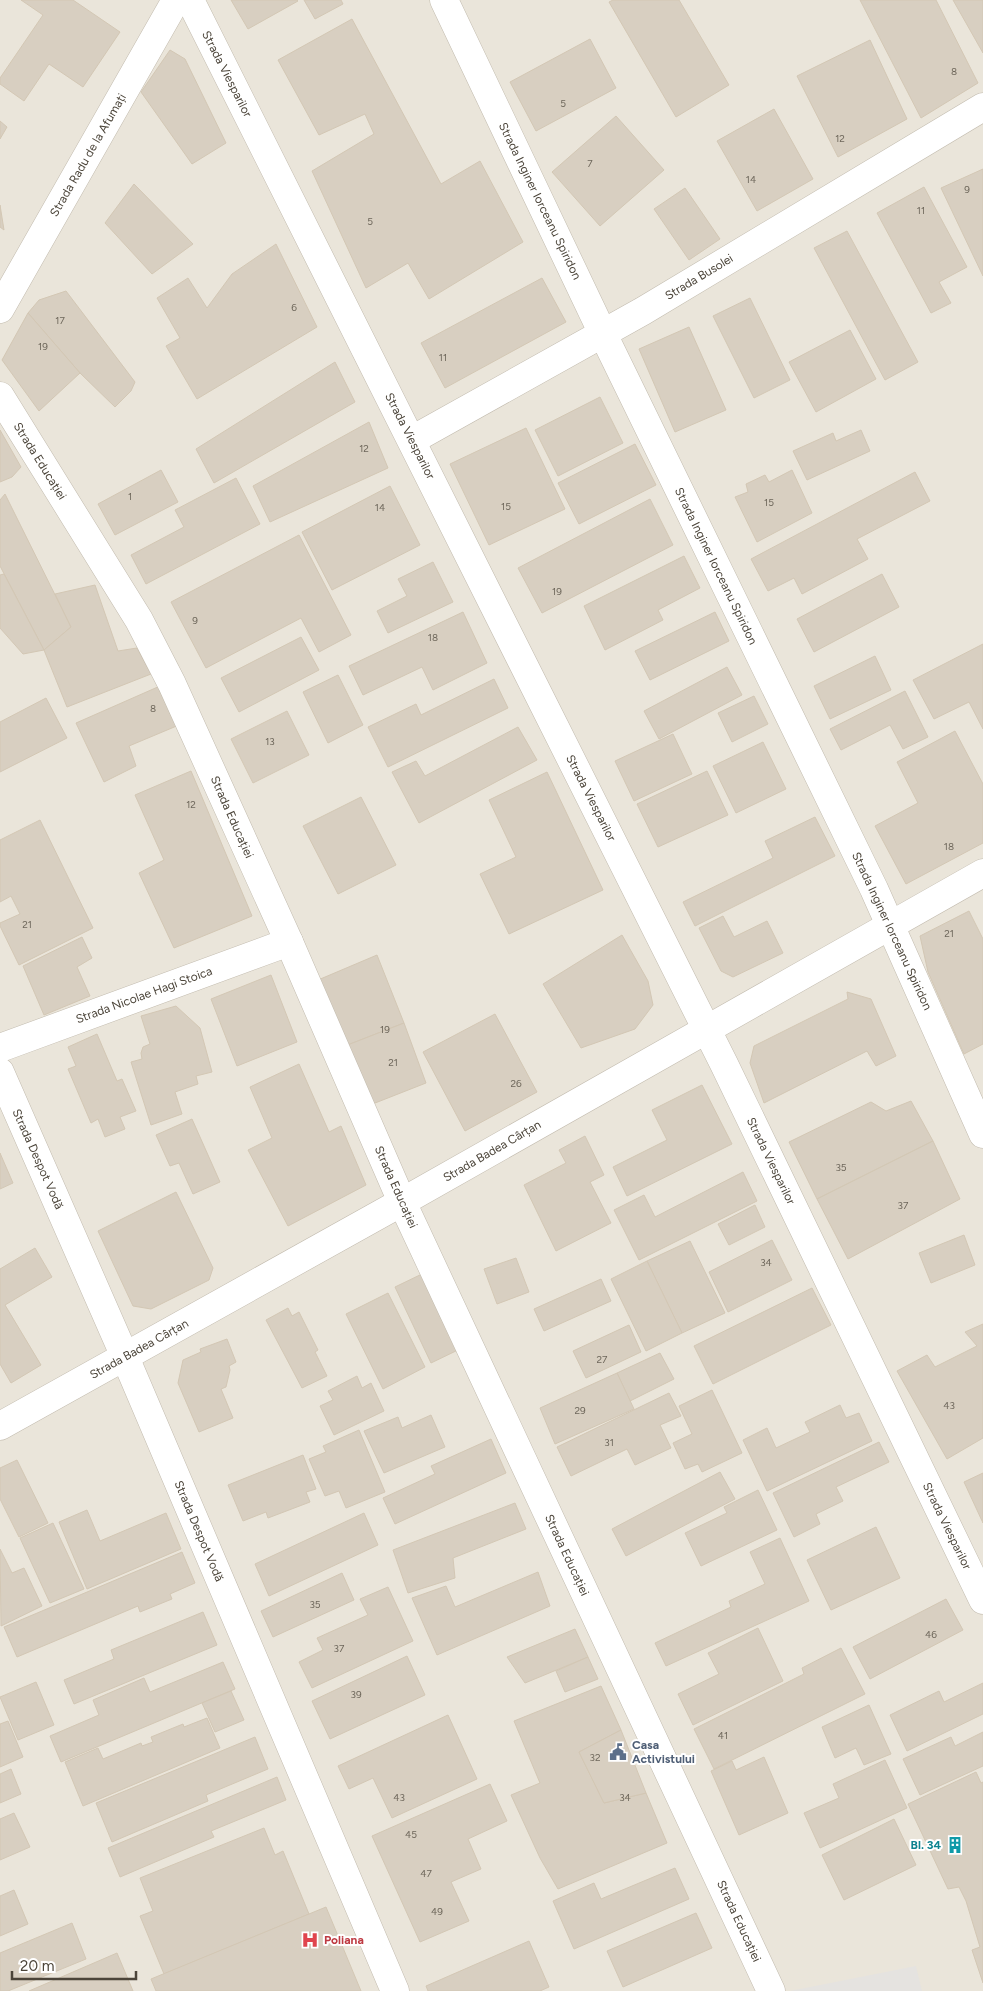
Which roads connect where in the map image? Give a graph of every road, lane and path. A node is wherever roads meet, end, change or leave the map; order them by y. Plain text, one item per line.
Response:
1 (176, 0) edge
2 (190, 0) edge
3 (444, 0) edge
4 (983, 107) edge
5 (0, 309) edge
6 (603, 334) junction
7 (0, 396) edge
8 (412, 440) junction
9 (983, 873) edge
10 (890, 925) junction
11 (289, 942) junction
12 (707, 1030) junction
13 (0, 1048) edge
14 (0, 1072) edge
15 (983, 1134) edge
16 (402, 1202) junction
17 (125, 1357) junction
18 (0, 1426) edge
19 (983, 1600) edge
20 (395, 1991) edge
21 (771, 1991) edge

1 - 5 street, Strada Radu de la Afumați
2 - 8 street, Strada Viesparilor
3 - 6 street, Strada Inginer Iorceanu Spiridon
4 - 6 street, Strada Busolei
6 - 8 street, Strada Busolei
6 - 10 street, Strada Inginer Iorceanu Spiridon
7 - 11 street, Strada Educației
8 - 12 street, Strada Viesparilor
9 - 10 street, Strada Badea Cârțan
10 - 12 street, Strada Badea Cârțan
10 - 15 street, Strada Inginer Iorceanu Spiridon
11 - 13 street, Strada Nicolae Hagi Stoica
11 - 16 street, Strada Educației
12 - 16 street, Strada Badea Cârțan
12 - 19 street, Strada Viesparilor
14 - 17 street, Strada Despot Vodă
16 - 17 street, Strada Badea Cârțan
16 - 21 street, Strada Educației
17 - 18 street, Strada Badea Cârțan
17 - 20 street, Strada Despot Vodă

